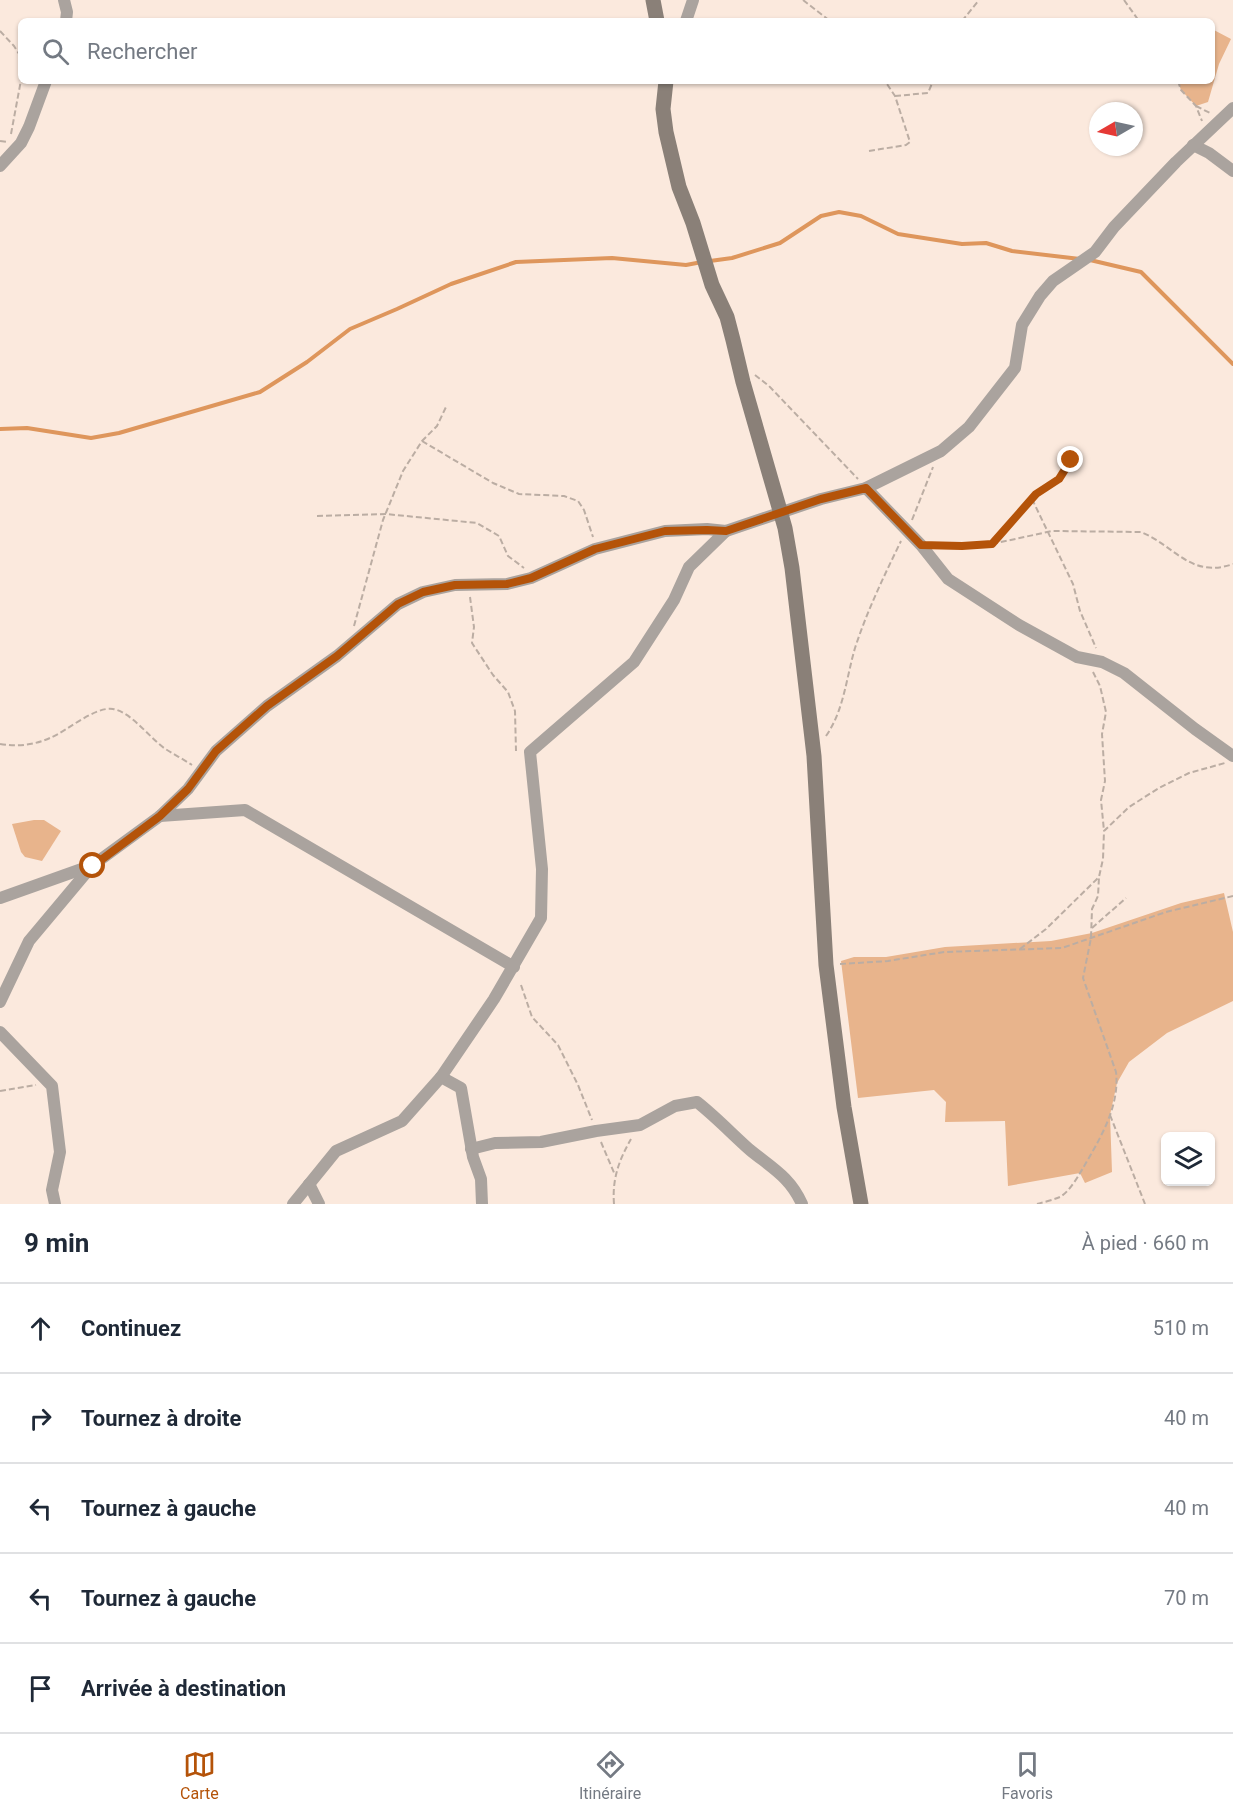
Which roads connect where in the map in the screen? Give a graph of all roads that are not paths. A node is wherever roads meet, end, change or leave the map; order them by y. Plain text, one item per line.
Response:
1 (64, 0) edge
2 (653, 0) edge
3 (693, 0) edge
4 (66, 18) edge
5 (656, 18) edge
6 (687, 18) edge
7 (45, 84) edge
8 (666, 84) edge
9 (1233, 108) edge
10 (1193, 145) junction
11 (4, 162) edge
12 (1233, 171) edge
13 (866, 488) junction
14 (780, 513) junction
15 (726, 531) junction
16 (1230, 759) edge
17 (160, 816) junction
18 (93, 866) junction
19 (0, 898) edge
20 (514, 967) junction
21 (0, 1002) edge
22 (0, 1032) edge
23 (441, 1077) junction
24 (471, 1149) junction
25 (309, 1184) junction
26 (55, 1204) edge
27 (293, 1204) edge
28 (319, 1204) edge
29 (482, 1204) edge
30 (802, 1204) edge
31 (861, 1204) edge

1 - 4 street
2 - 5 street
3 - 6 street
7 - 11 street
8 - 14 street
9 - 10 street
10 - 12 street
10 - 13 street
13 - 14 street
13 - 16 street
14 - 15 street
14 - 31 street
15 - 17 street
15 - 20 street
17 - 18 street
17 - 20 street
18 - 19 street
18 - 21 street
20 - 23 street
22 - 26 street
23 - 24 street
23 - 25 street
24 - 29 street
24 - 30 street
25 - 27 street
25 - 28 street

